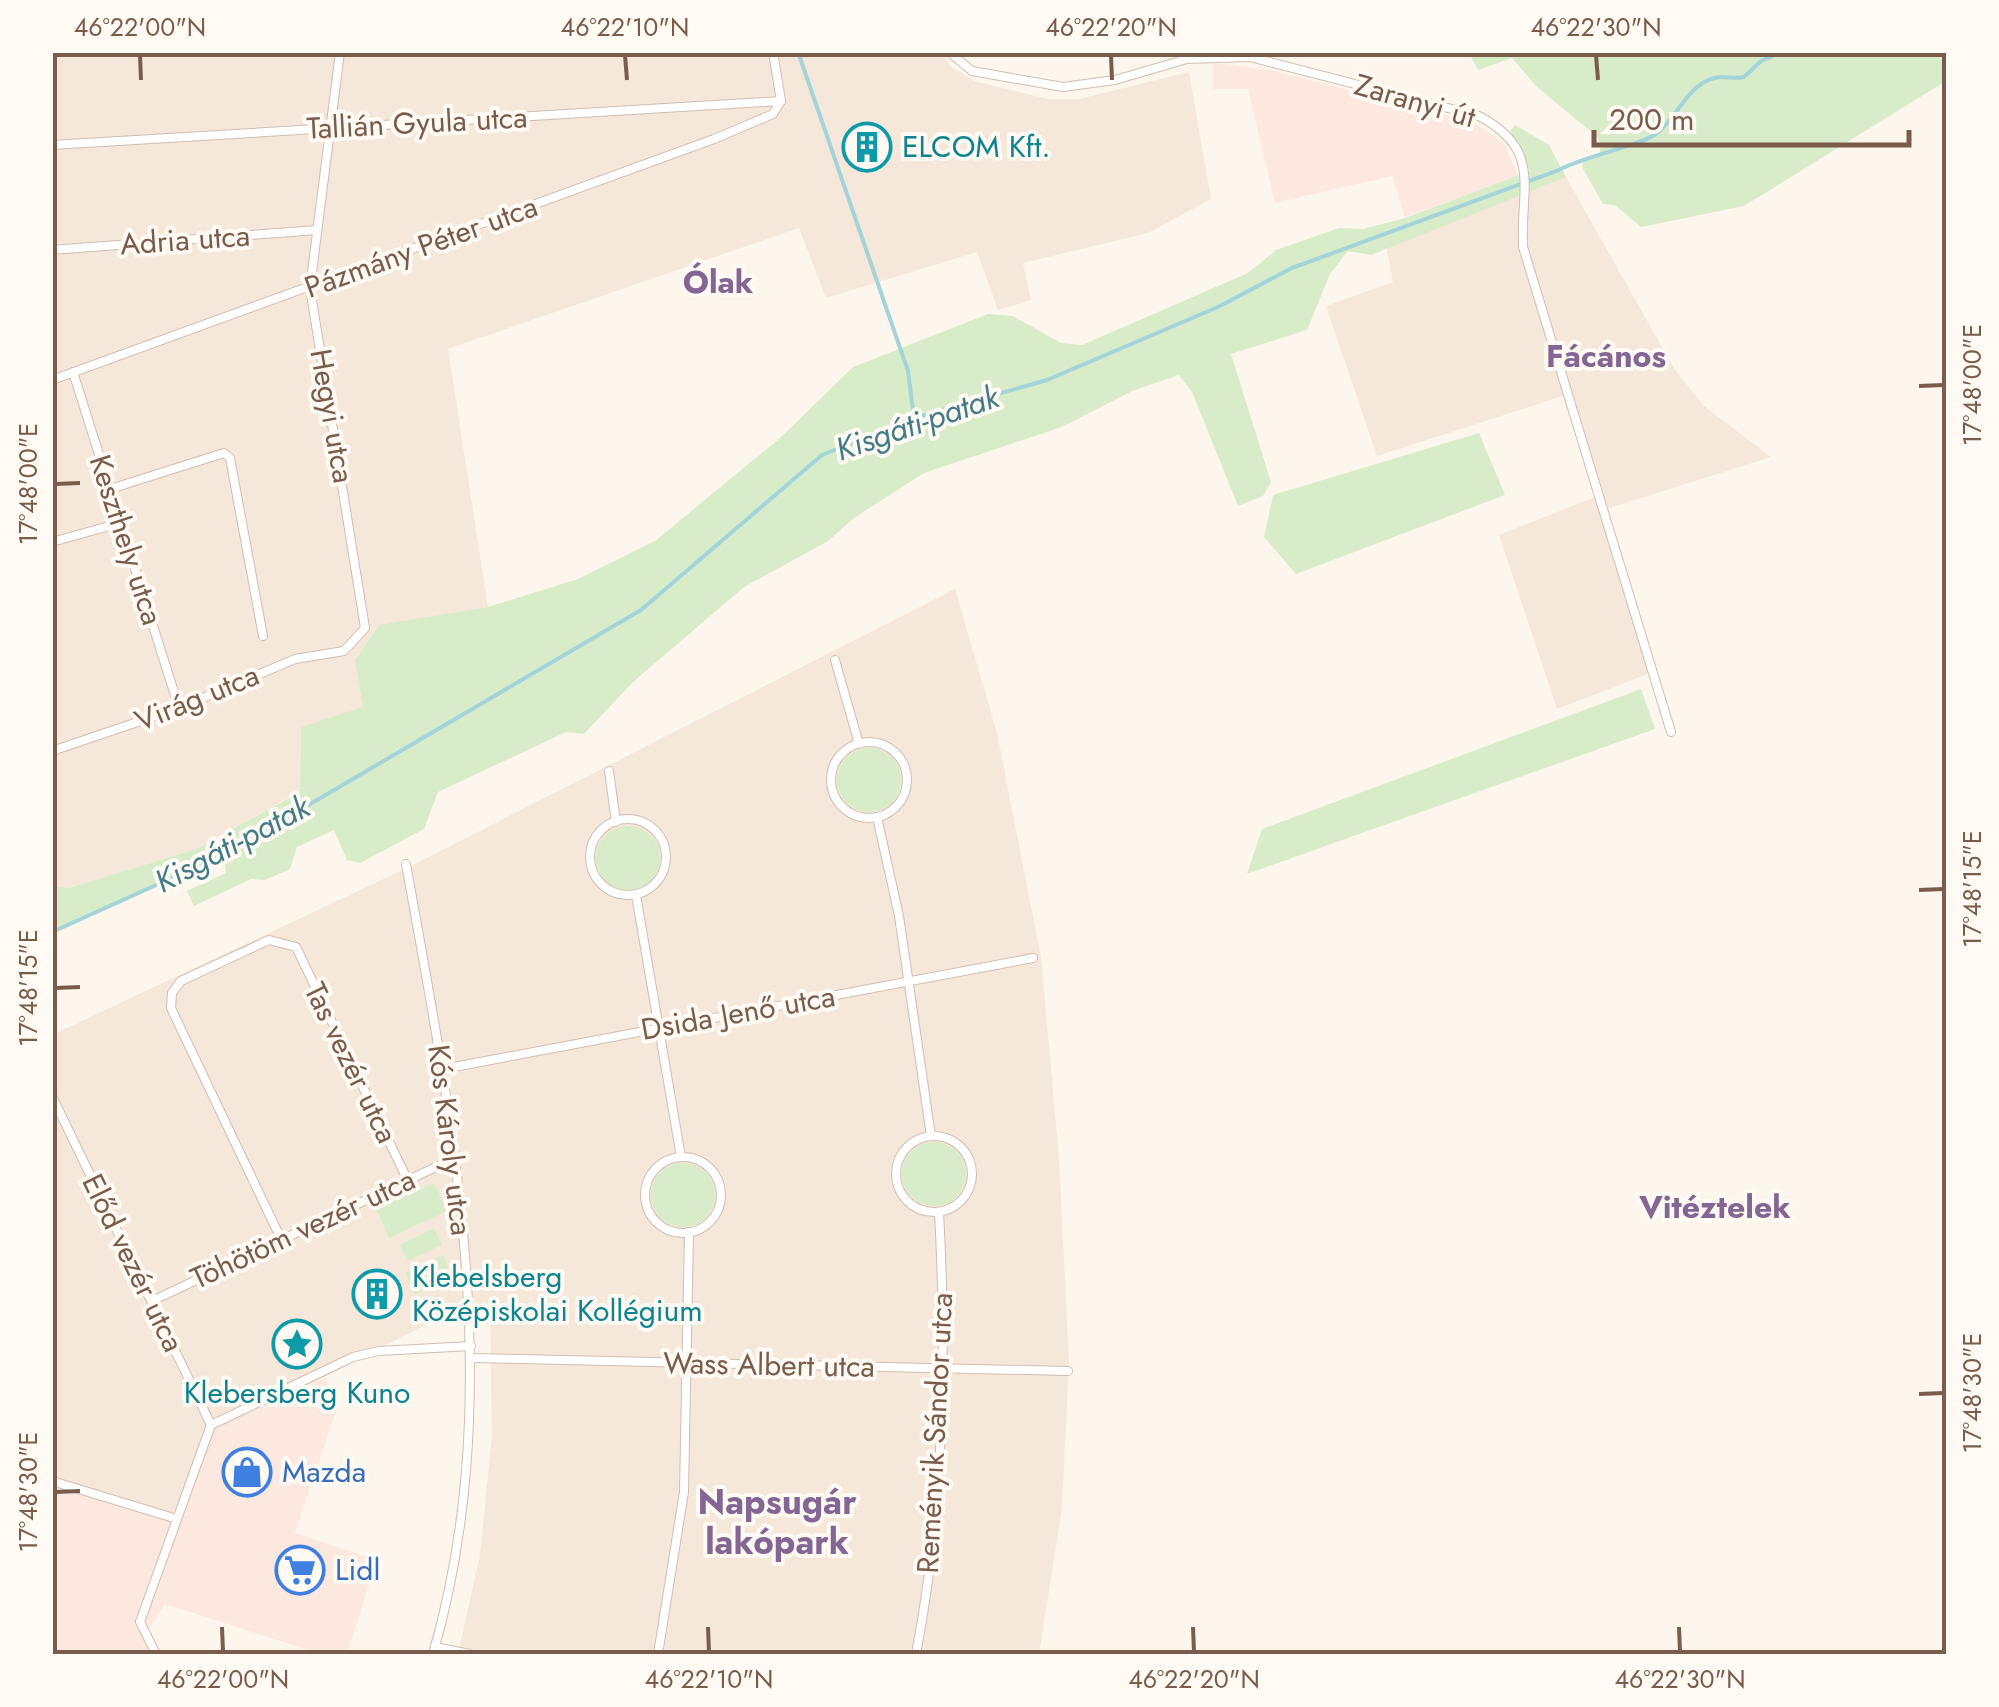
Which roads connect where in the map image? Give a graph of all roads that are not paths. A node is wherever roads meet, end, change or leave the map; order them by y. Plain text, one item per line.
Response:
1 (340, 52) edge
2 (773, 52) edge
3 (948, 52) edge
4 (782, 101) junction
5 (329, 128) junction
6 (52, 145) edge
7 (317, 230) junction
8 (52, 250) edge
9 (310, 288) junction
10 (72, 372) junction
11 (52, 380) edge
12 (110, 489) junction
13 (120, 523) junction
14 (52, 542) edge
15 (263, 636) dead end
16 (344, 651) joint
17 (834, 660) dead end
18 (179, 708) junction
19 (1671, 732) dead end
20 (859, 744) junction
21 (52, 751) edge
22 (609, 771) dead end
23 (878, 817) junction
24 (616, 822) junction
25 (406, 864) dead end
26 (636, 895) junction
27 (1033, 958) dead end
28 (908, 982) junction
29 (660, 1027) junction
30 (443, 1068) junction
31 (52, 1096) edge
32 (931, 1136) junction
33 (681, 1157) junction
34 (455, 1158) junction
35 (407, 1179) junction
36 (938, 1212) junction
37 (689, 1232) junction
38 (281, 1239) junction
39 (152, 1301) junction
40 (471, 1346) junction
41 (471, 1358) junction
42 (689, 1364) junction
43 (942, 1368) junction
44 (1068, 1371) dead end
45 (211, 1425) junction
46 (52, 1481) edge
47 (177, 1519) junction
48 (434, 1651) edge
49 (156, 1654) edge
50 (470, 1654) edge
51 (658, 1654) edge
52 (916, 1654) edge

1 - 5 street, Hegyi utca
2 - 4 street
3 - 19 street, Zaranyi út
4 - 5 street, Tallián Gyula utca
4 - 9 street, Pázmány Péter utca
5 - 6 street, Tallián Gyula utca
5 - 7 street, Hegyi utca
7 - 8 street, Adria utca
7 - 9 street, Hegyi utca
9 - 10 street, Pázmány Péter utca
9 - 16 street, Hegyi utca
10 - 11 street, Pázmány Péter utca
10 - 12 street, Keszthely utca
12 - 13 street, Keszthely utca
12 - 15 street
13 - 14 street
13 - 18 street, Keszthely utca
16 - 18 street, Virág utca
17 - 20 street
18 - 21 street, Virág utca
20 - 23 street
20 - 23 street
22 - 24 street
23 - 28 street
24 - 26 street
24 - 26 street
25 - 30 street, Kós Károly utca
26 - 29 street
27 - 28 street, Dsida Jenő utca
28 - 29 street, Dsida Jenő utca
28 - 32 street
29 - 30 street, Dsida Jenő utca
29 - 33 street
30 - 34 street, Kós Károly utca
31 - 39 street, Előd vezér utca
32 - 36 street
32 - 36 street
33 - 37 street
33 - 37 street
34 - 35 street, Töhötöm vezér utca
34 - 40 street, Kós Károly utca
35 - 38 street, Töhötöm vezér utca
35 - 38 street, Tas vezér utca
36 - 43 street, Reményik Sándor utca
37 - 42 street
38 - 39 street, Töhötöm vezér utca
39 - 45 street, Előd vezér utca
40 - 41 street, Kós Károly utca
40 - 45 street
41 - 42 street, Wass Albert utca
41 - 48 street, Kós Károly utca
42 - 43 street, Wass Albert utca
42 - 51 street
43 - 44 street, Wass Albert utca
43 - 52 street, Reményik Sándor utca
45 - 47 street
46 - 47 street
47 - 49 street
48 - 50 street

